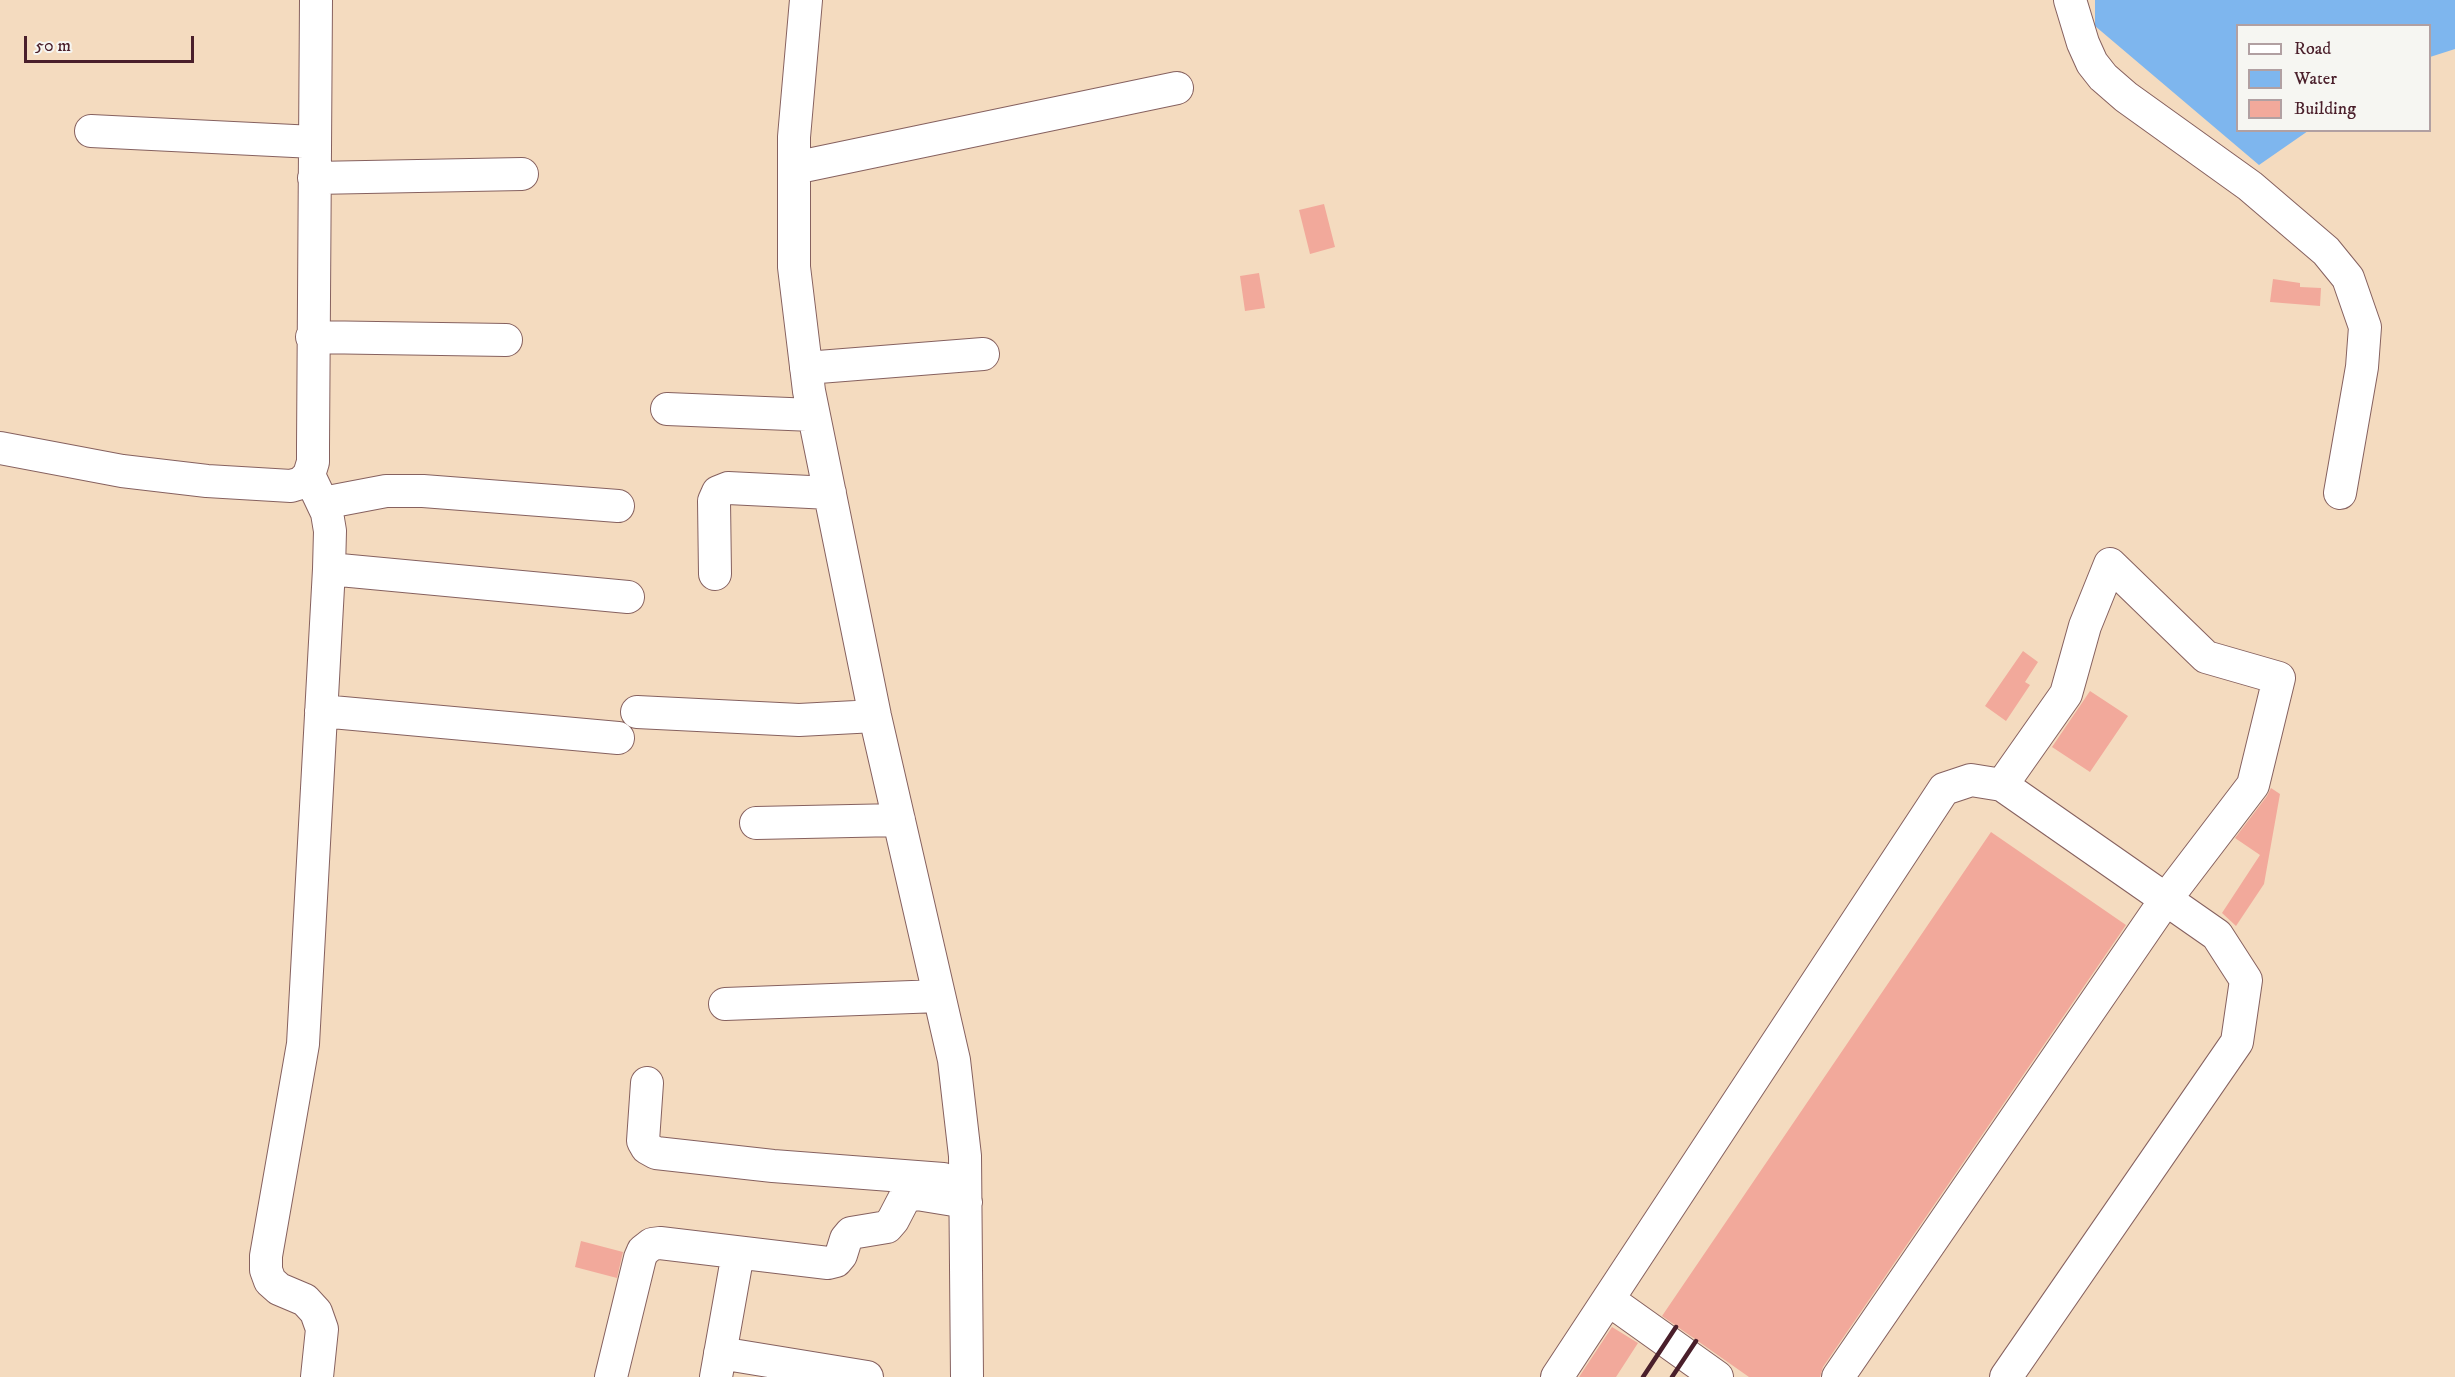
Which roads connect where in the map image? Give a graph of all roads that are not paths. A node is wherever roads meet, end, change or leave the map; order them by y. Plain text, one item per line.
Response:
1 (316, 0) edge
2 (806, 0) edge
3 (2070, 0) edge
4 (1177, 88) dead end
5 (91, 131) dead end
6 (314, 142) junction
7 (794, 168) junction
8 (522, 174) dead end
9 (314, 178) junction
10 (312, 337) junction
11 (507, 340) dead end
12 (983, 354) dead end
13 (806, 368) junction
14 (667, 409) dead end
15 (813, 415) junction
16 (0, 448) edge
17 (309, 475) junction
18 (830, 493) junction
19 (2340, 493) dead end
20 (323, 503) junction
21 (618, 506) dead end
22 (329, 569) junction
23 (716, 574) dead end
24 (628, 597) dead end
25 (321, 711) junction
26 (637, 712) dead end
27 (876, 716) junction
28 (618, 738) dead end
29 (2002, 785) junction
30 (899, 820) junction
31 (756, 823) dead end
32 (2166, 899) junction
33 (939, 996) junction
34 (725, 1004) dead end
35 (647, 1083) dead end
36 (965, 1191) junction
37 (738, 1253) junction
38 (1609, 1300) junction
39 (718, 1365) edge
40 (317, 1377) edge
41 (611, 1377) edge
42 (867, 1377) edge
43 (967, 1377) edge
44 (1557, 1377) edge
45 (1718, 1377) edge
46 (1838, 1377) edge
47 (2006, 1377) edge

1 - 6 street
2 - 7 street
3 - 19 street
4 - 7 street
5 - 6 street
6 - 9 street
7 - 13 street
8 - 9 street
9 - 10 street
10 - 11 street
10 - 17 street
12 - 13 street
13 - 15 street
14 - 15 street
15 - 18 street
16 - 17 street
17 - 20 street
18 - 23 street
18 - 27 street
20 - 21 street
20 - 22 street
22 - 24 street
22 - 25 street
25 - 28 street
25 - 40 street
26 - 27 street
27 - 30 street
29 - 32 street
29 - 32 street
29 - 38 street
30 - 31 street
30 - 33 street
32 - 46 street
32 - 47 street
33 - 34 street
33 - 36 street
35 - 36 street
36 - 37 street
36 - 43 street
37 - 39 street
37 - 41 street
38 - 44 street
38 - 45 street
39 - 42 street

